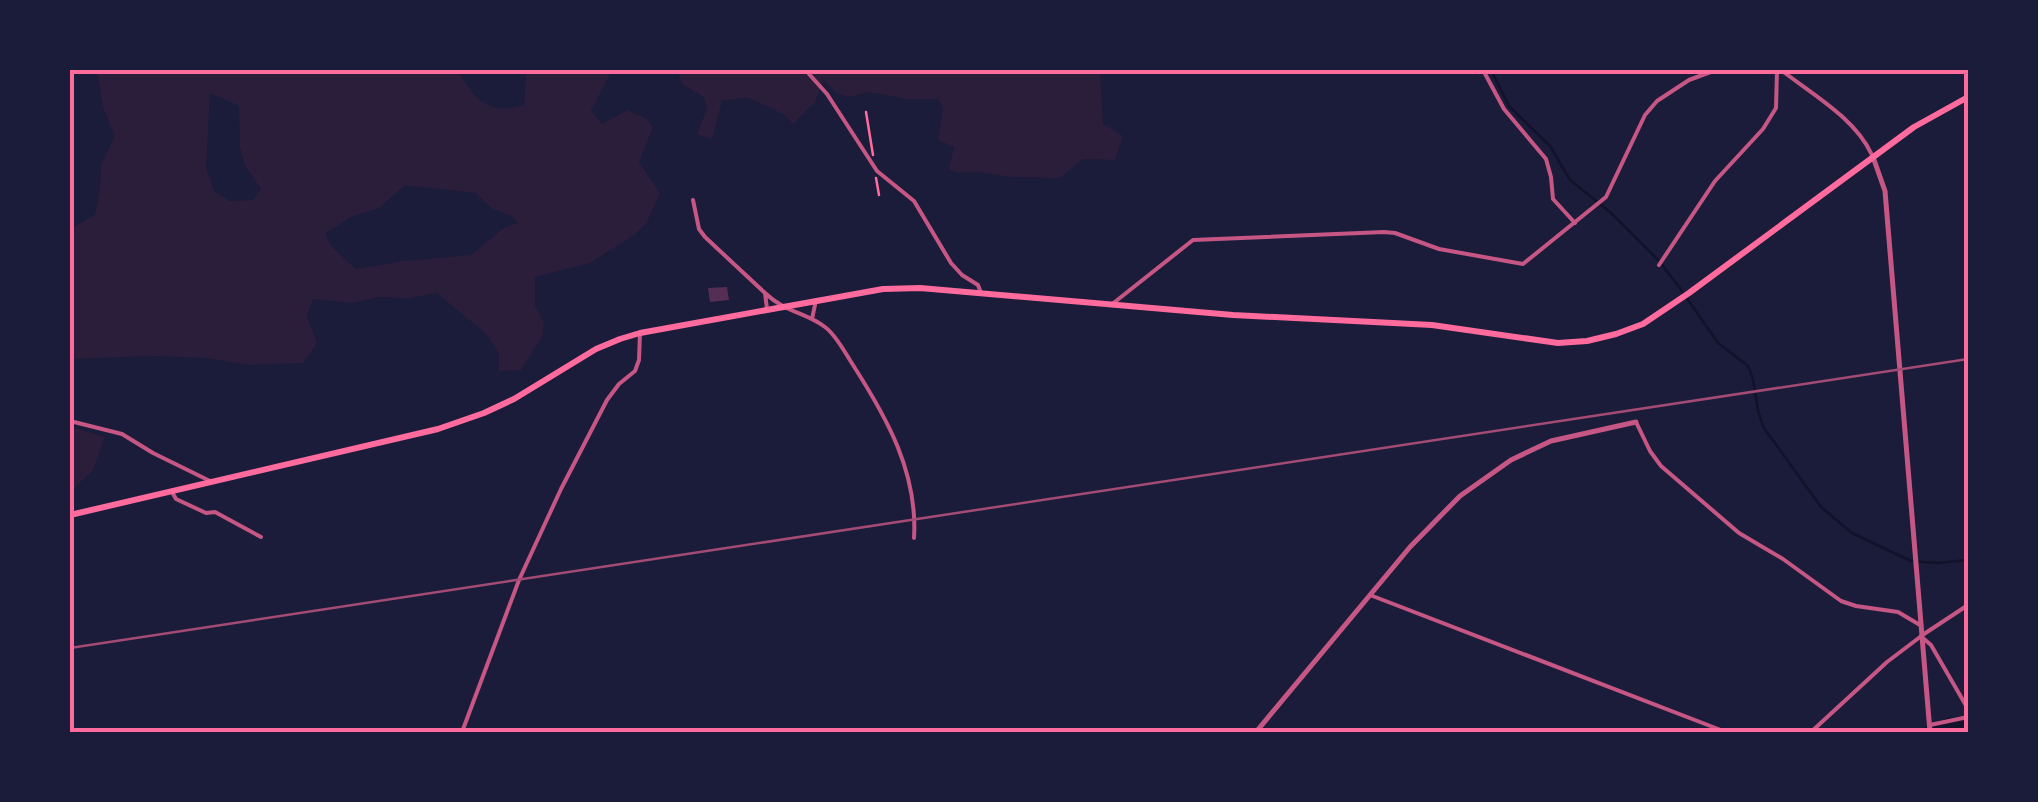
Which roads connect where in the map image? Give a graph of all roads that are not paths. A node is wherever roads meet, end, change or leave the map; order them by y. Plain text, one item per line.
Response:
1 (1483, 70) edge
2 (1716, 70) edge
3 (1779, 70) edge
4 (809, 74) dead end
5 (1968, 98) edge
6 (1873, 157) junction
7 (693, 200) dead end
8 (1575, 223) junction
9 (1661, 263) dead end
10 (764, 293) junction
11 (980, 294) junction
12 (816, 300) junction
13 (1111, 304) junction
14 (768, 309) junction
15 (812, 320) junction
16 (640, 333) junction
17 (70, 421) edge
18 (1636, 422) joint
19 (212, 482) junction
20 (172, 492) junction
21 (70, 515) edge
22 (261, 537) dead end
23 (914, 538) dead end
24 (1370, 595) junction
25 (1968, 605) edge
26 (1924, 633) junction
27 (1968, 709) edge
28 (1968, 717) edge
29 (1930, 729) edge
30 (462, 732) edge
31 (1256, 732) edge
32 (1726, 732) edge
33 (1812, 732) edge

1 - 8 street
2 - 8 street
3 - 6 street
3 - 9 street
4 - 11 street
5 - 6 main road
6 - 13 main road
6 - 26 street
7 - 10 street
8 - 13 street
10 - 14 street
10 - 15 street
11 - 12 main road
11 - 13 main road
12 - 14 main road
12 - 15 street
14 - 16 main road
15 - 23 street
16 - 19 main road
16 - 30 street
17 - 19 street
18 - 24 street
18 - 26 street
19 - 20 main road
20 - 21 main road
20 - 22 street
24 - 31 street
24 - 32 street
25 - 26 street
26 - 27 street
26 - 29 street
26 - 33 street
28 - 29 street

